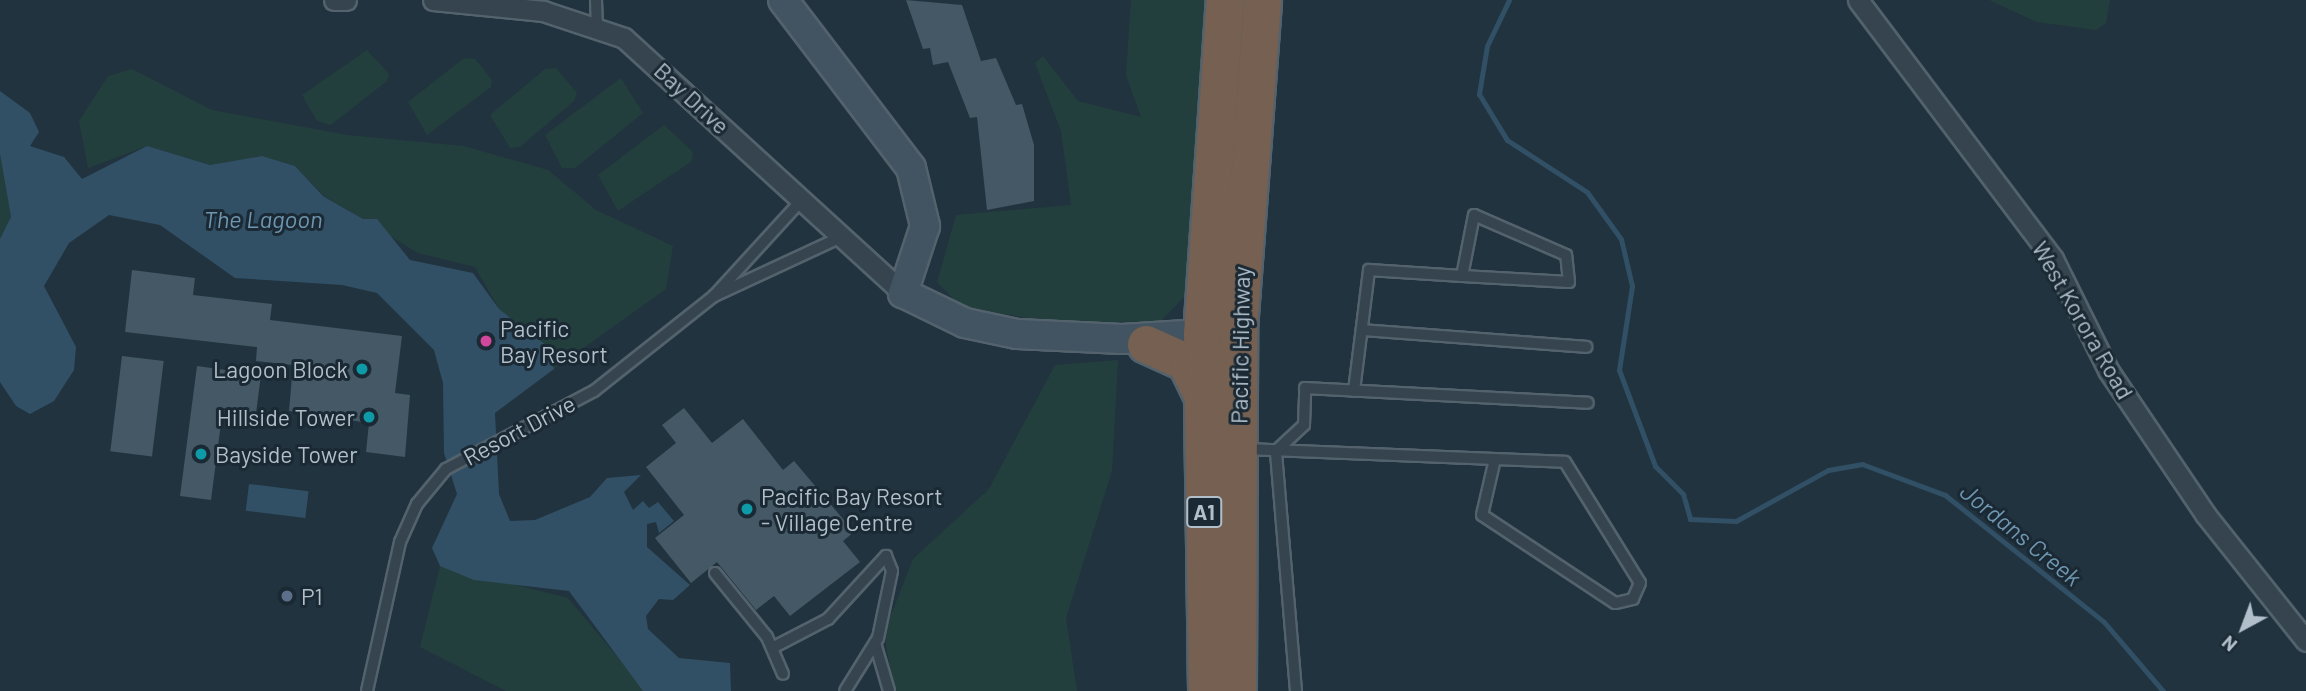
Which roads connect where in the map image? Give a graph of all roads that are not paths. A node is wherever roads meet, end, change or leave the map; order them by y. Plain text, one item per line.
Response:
1 (334, 0) edge
2 (346, 0) edge
3 (433, 0) edge
4 (596, 0) edge
5 (783, 0) edge
6 (1224, 0) edge
7 (1262, 0) edge
8 (1858, 0) edge
9 (540, 6) edge
10 (597, 27) junction
11 (799, 203) junction
12 (1243, 235) junction
13 (837, 239) junction
14 (1462, 276) junction
15 (903, 293) junction
16 (714, 296) junction
17 (1362, 330) junction
18 (1175, 340) junction
19 (1586, 346) dead end
20 (1354, 391) junction
21 (1201, 393) junction
22 (1588, 403) dead end
23 (1237, 449) junction
24 (1276, 451) junction
25 (1495, 460) junction
26 (1237, 538) junction
27 (715, 573) dead end
28 (2306, 642) edge
29 (876, 643) junction
30 (774, 647) junction
31 (783, 674) dead end
32 (367, 691) edge
33 (845, 691) edge
34 (889, 691) edge
35 (1207, 691) edge
36 (1237, 691) edge
37 (1296, 691) edge

1 - 2 street
3 - 9 street, Bay Drive
4 - 10 lane
5 - 15 street
6 - 18 highway, Pacific Highway / A1
7 - 12 highway, Pacific Highway / A1
8 - 28 street, West Korora Road
9 - 10 street, Bay Drive
10 - 11 street, Bay Drive
11 - 13 street, Bay Drive
11 - 16 lane, Resort Drive
12 - 18 highway
12 - 23 highway, Pacific Highway / A1
13 - 15 street, Bay Drive
13 - 16 lane, Resort Drive
14 - 14 lane
14 - 17 lane
15 - 18 street
16 - 32 lane, Resort Drive
17 - 19 lane
17 - 20 lane
18 - 21 highway, Pacific Highway / A1
18 - 21 highway
18 - 26 highway
20 - 22 lane
20 - 24 lane
21 - 35 highway, Pacific Highway / A1
23 - 24 lane
23 - 26 highway, Pacific Highway / A1
24 - 25 lane
24 - 37 lane
25 - 25 lane
26 - 36 highway, Pacific Highway / A1
27 - 30 lane
29 - 30 lane
29 - 33 lane
29 - 34 lane
30 - 31 lane

